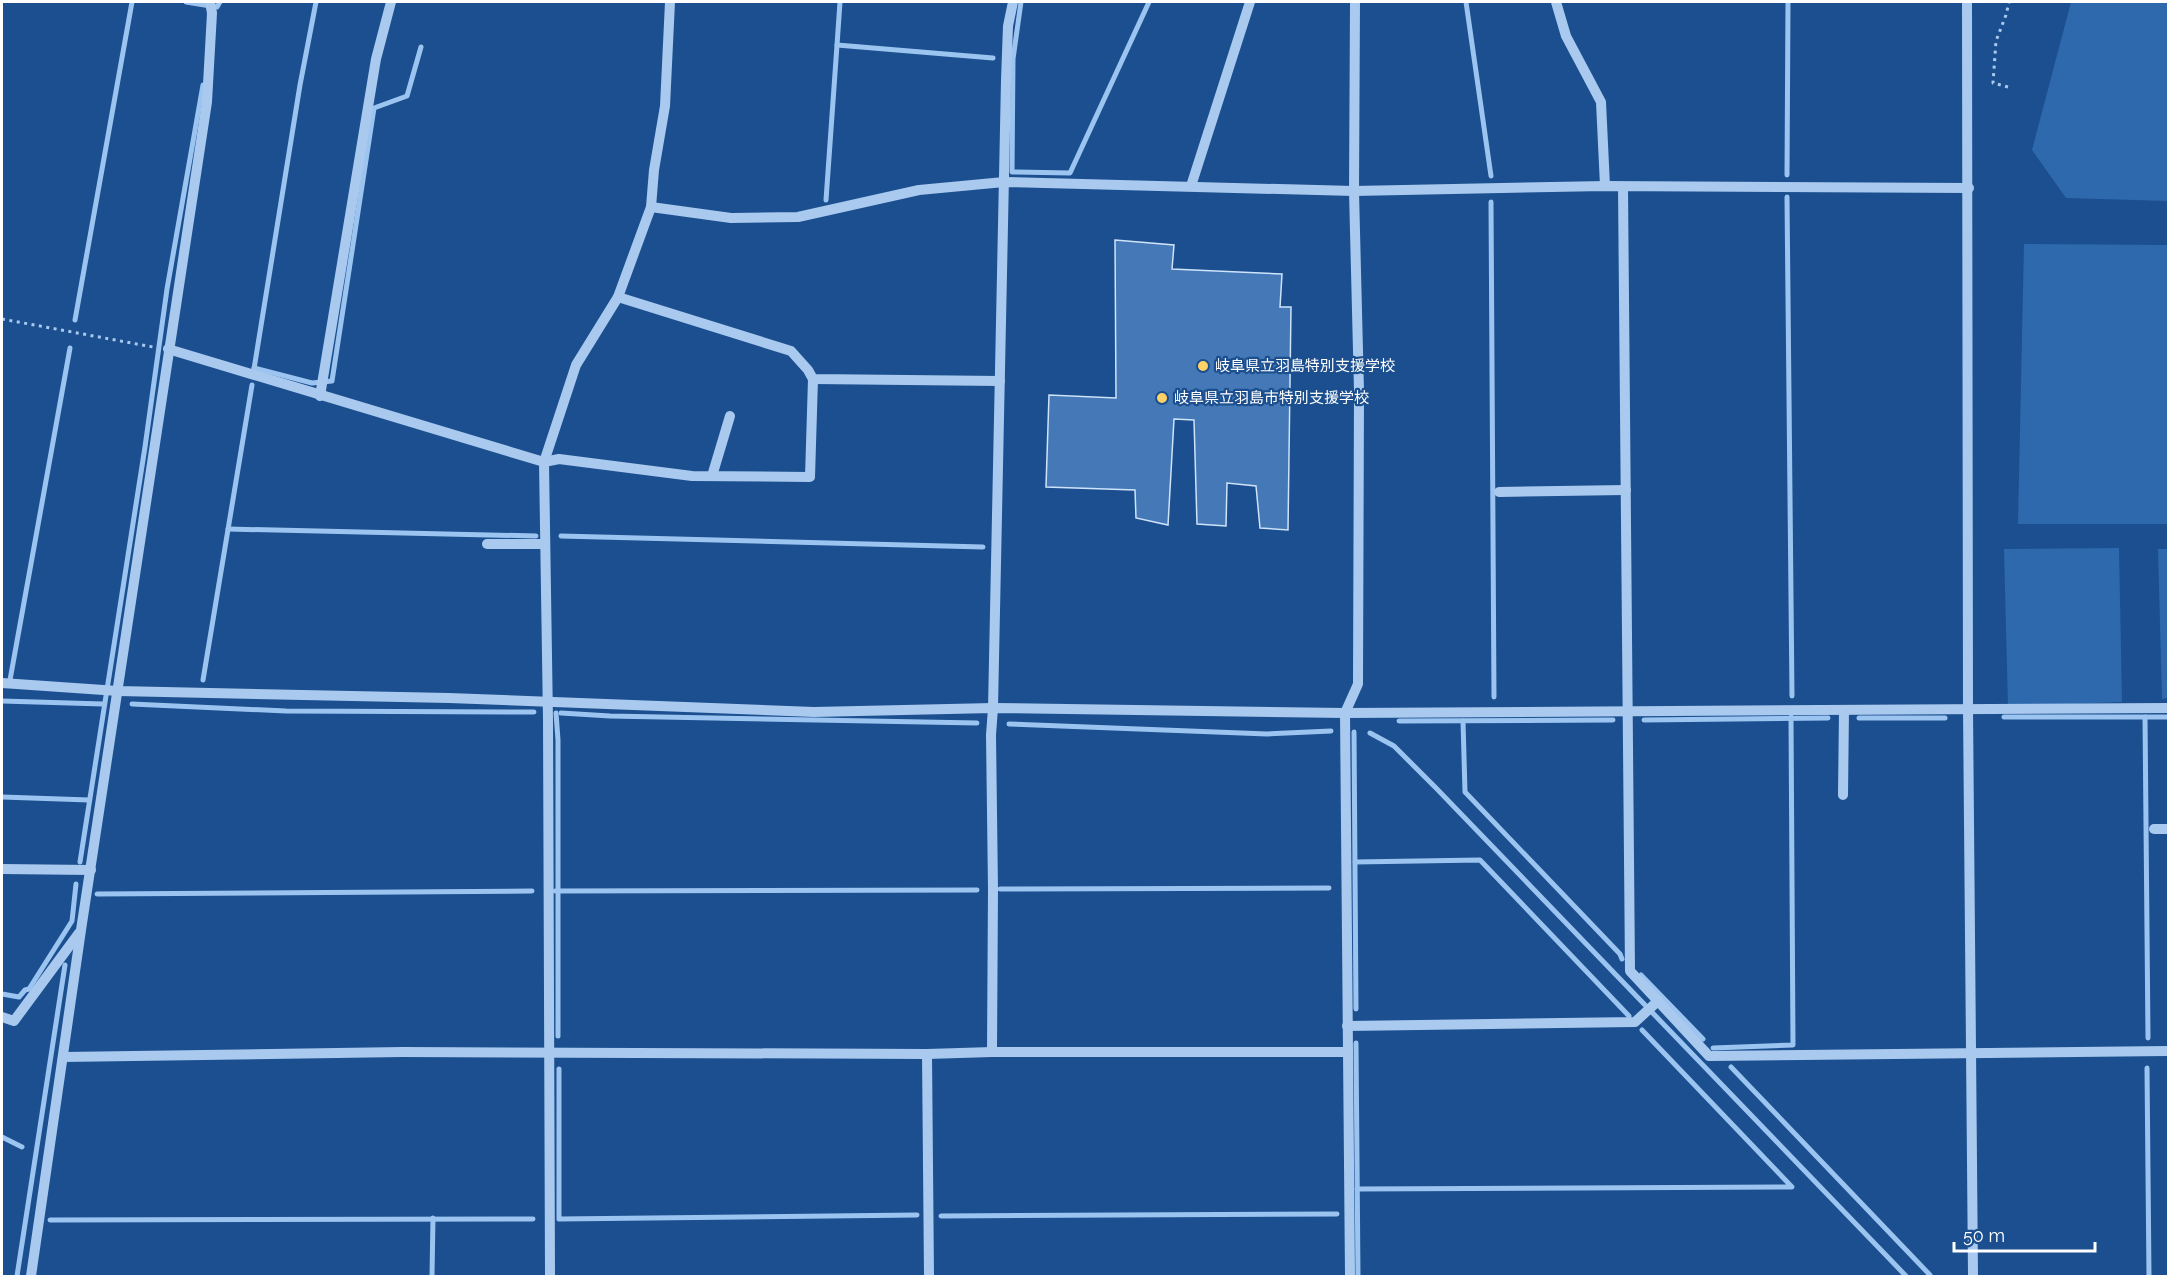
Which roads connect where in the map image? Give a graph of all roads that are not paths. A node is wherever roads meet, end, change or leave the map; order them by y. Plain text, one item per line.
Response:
1 (219, 2) edge
2 (391, 2) edge
3 (670, 2) edge
4 (1013, 2) edge
5 (1250, 2) edge
6 (1355, 2) edge
7 (1556, 2) edge
8 (1967, 2) edge
9 (211, 7) edge
10 (1004, 182) junction
11 (1191, 186) junction
12 (1605, 186) junction
13 (1623, 187) junction
14 (1969, 188) junction
15 (1354, 191) junction
16 (651, 207) junction
17 (618, 297) junction
18 (168, 350) junction
19 (813, 379) junction
20 (1000, 381) junction
21 (320, 396) junction
22 (730, 416) dead end
23 (544, 462) junction
24 (712, 476) junction
25 (1626, 490) junction
26 (1499, 492) dead end
27 (487, 544) dead end
28 (545, 544) junction
29 (2, 683) edge
30 (118, 691) junction
31 (547, 701) junction
32 (993, 708) junction
33 (2169, 708) edge
34 (1968, 709) junction
35 (1844, 710) junction
36 (1628, 712) junction
37 (1345, 713) junction
38 (1843, 795) dead end
39 (2154, 829) dead end
40 (2169, 829) edge
41 (2, 869) edge
42 (91, 870) junction
43 (81, 930) junction
44 (1656, 1003) junction
45 (2, 1017) edge
46 (1347, 1026) junction
47 (2169, 1051) edge
48 (992, 1052) junction
49 (1347, 1052) junction
50 (548, 1053) junction
51 (1970, 1053) junction
52 (927, 1054) junction
53 (63, 1057) junction
54 (31, 1276) edge
55 (550, 1276) edge
56 (929, 1276) edge
57 (1350, 1276) edge
58 (1973, 1276) edge

1 - 9 street
2 - 21 street
3 - 16 street
4 - 10 street
5 - 11 street
6 - 15 street
7 - 12 street
8 - 14 street
9 - 18 street
10 - 11 street
10 - 16 street
10 - 20 street
11 - 15 street
12 - 13 street
12 - 15 street
13 - 14 street
13 - 25 street
14 - 34 street
15 - 37 street
16 - 17 street
17 - 19 street
17 - 23 street
18 - 21 street
18 - 30 street
19 - 20 street
19 - 24 street
20 - 32 street
21 - 23 street
22 - 24 street
23 - 24 street
23 - 28 street
25 - 26 street
25 - 36 street
27 - 28 street
28 - 31 street
29 - 30 street
30 - 31 street
30 - 42 street
31 - 32 street
31 - 50 street
32 - 37 street
32 - 48 street
33 - 34 street
34 - 35 street
34 - 51 street
35 - 36 street
35 - 38 street
36 - 37 street
36 - 44 street
37 - 46 street
39 - 40 street
41 - 42 street
42 - 43 street
43 - 45 street
43 - 53 street
44 - 46 street
44 - 51 street
46 - 49 street
47 - 51 street
48 - 49 street
48 - 52 street
49 - 57 street
50 - 52 street
50 - 53 street
50 - 55 street
51 - 58 street
52 - 56 street
53 - 54 street

